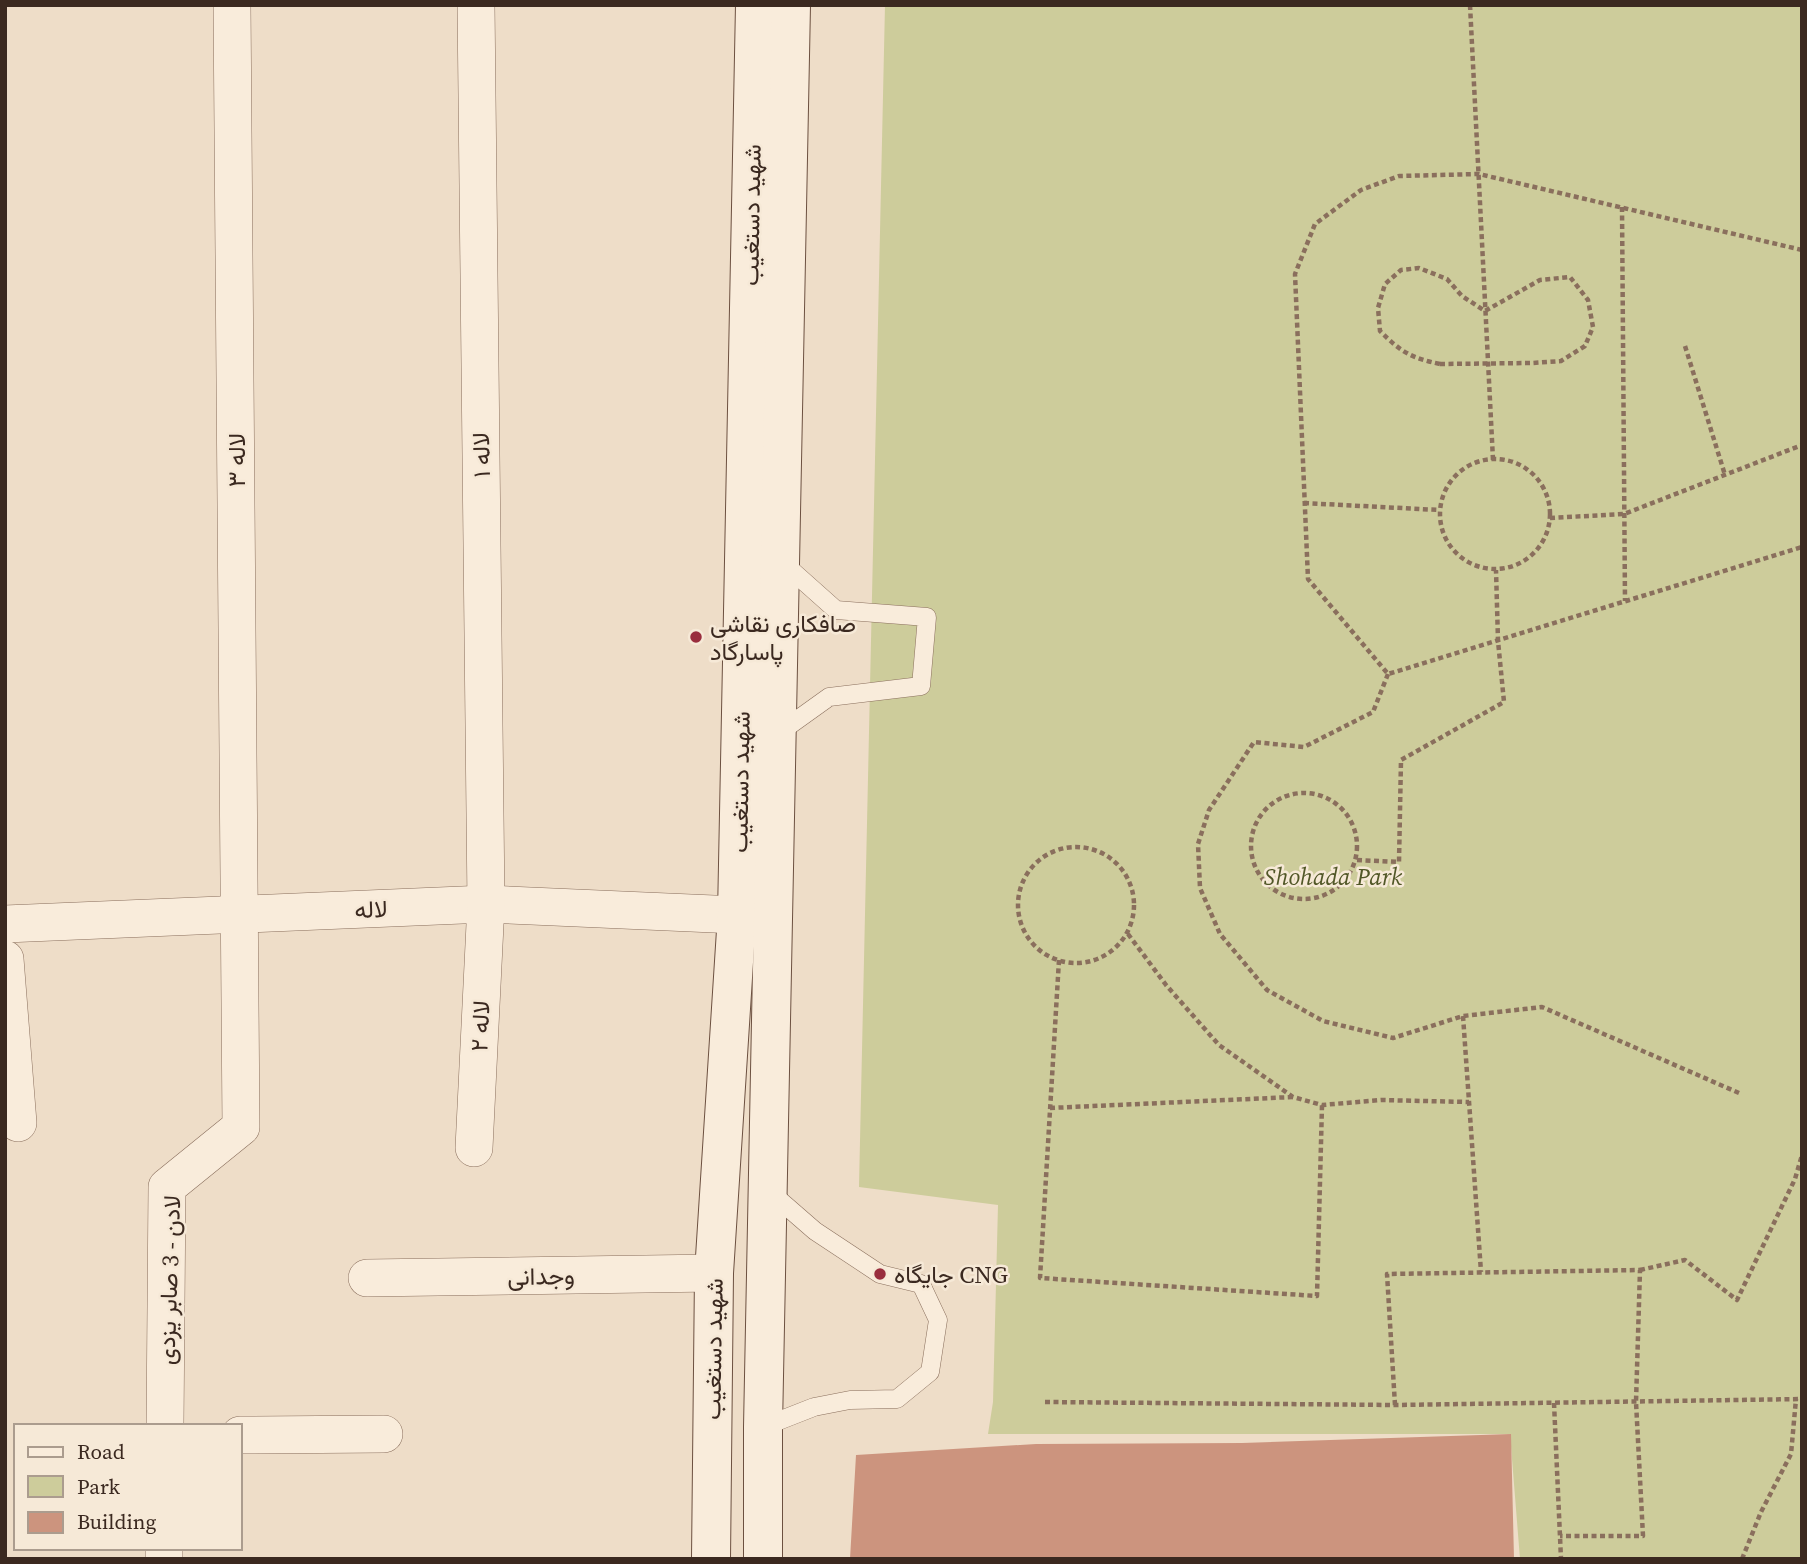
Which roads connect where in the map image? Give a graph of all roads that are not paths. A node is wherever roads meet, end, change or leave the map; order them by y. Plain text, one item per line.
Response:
1 (232, 5) edge
2 (476, 5) edge
3 (755, 5) edge
4 (790, 5) edge
5 (780, 560) junction
6 (776, 735) junction
7 (486, 904) junction
8 (240, 915) junction
9 (737, 915) junction
10 (5, 924) edge
11 (5, 959) edge
12 (18, 1123) dead end
13 (474, 1148) dead end
14 (767, 1189) junction
15 (714, 1273) junction
16 (368, 1278) dead end
17 (165, 1424) edge
18 (763, 1427) junction
19 (384, 1434) dead end
20 (242, 1435) edge
21 (711, 1559) edge
22 (763, 1559) edge

1 - 8 street, لاله ۳
2 - 7 street, لاله ۱
3 - 9 main road, شهید دستغیب
4 - 5 main road, شهید دستغیب
5 - 6 main road, شهید دستغیب
5 - 6 lane
6 - 14 main road, شهید دستغیب
7 - 8 street, لاله
7 - 9 street, لاله
7 - 13 street, لاله ۲
8 - 10 street, لاله
8 - 17 street, لادن - 3 صابر یزدی
9 - 15 main road, شهید دستغیب
11 - 12 street
14 - 18 main road, شهید دستغیب
14 - 18 lane
15 - 16 street, وجدانی
15 - 21 main road, شهید دستغیب
18 - 22 main road, شهید دستغیب
19 - 20 street

